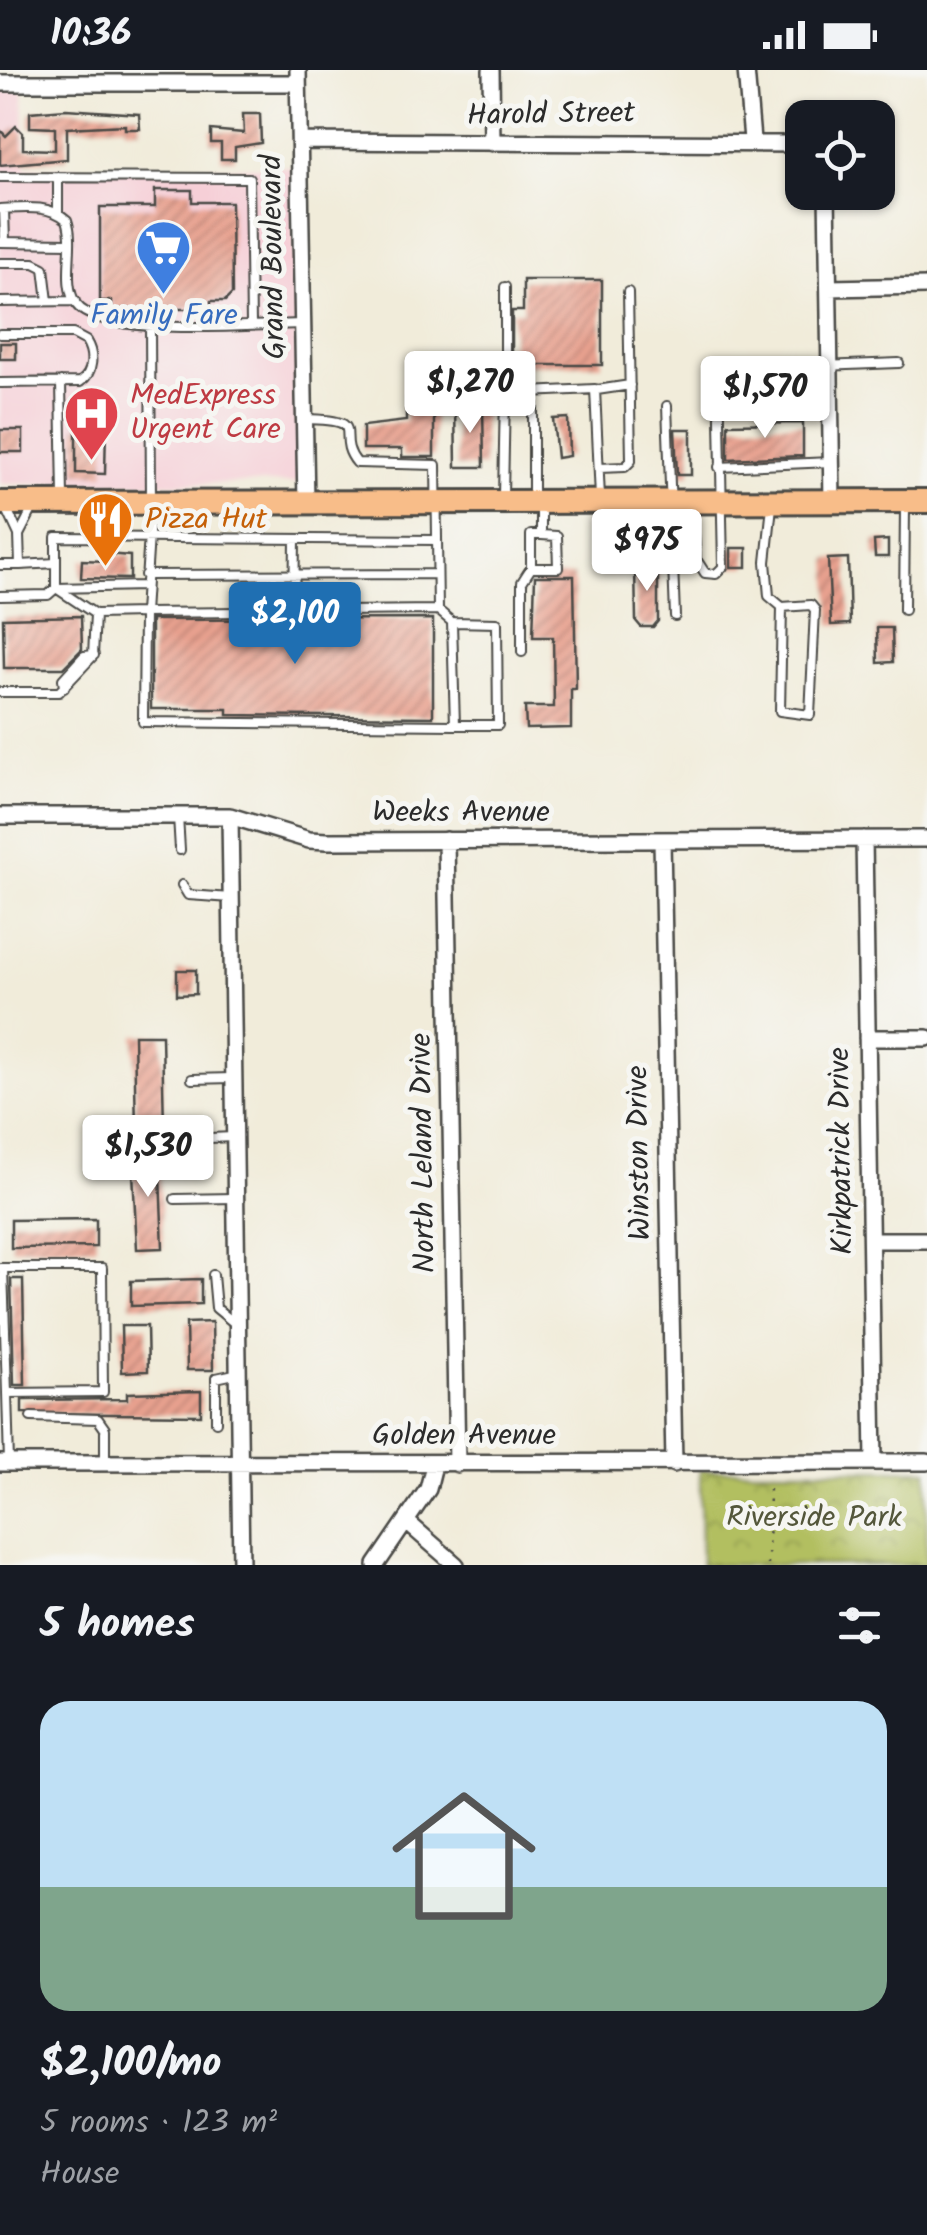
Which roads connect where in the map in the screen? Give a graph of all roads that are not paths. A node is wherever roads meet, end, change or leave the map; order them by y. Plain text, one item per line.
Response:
1 (491, 70) edge
2 (746, 70) edge
3 (298, 76) edge
4 (0, 82) edge
5 (752, 140) junction
6 (300, 141) junction
7 (492, 143) junction
8 (785, 143) edge
9 (0, 177) edge
10 (58, 177) junction
11 (2, 208) edge
12 (827, 210) edge
13 (58, 212) junction
14 (2, 242) edge
15 (70, 242) junction
16 (0, 263) edge
17 (927, 286) edge
18 (505, 287) dead end
19 (829, 288) junction
20 (628, 292) dead end
21 (75, 301) junction
22 (0, 302) edge
23 (48, 302) junction
24 (251, 324) junction
25 (303, 324) junction
26 (150, 325) junction
27 (0, 334) edge
28 (899, 364) dead end
29 (830, 366) junction
30 (61, 382) junction
31 (0, 383) edge
32 (630, 385) junction
33 (533, 390) junction
34 (597, 390) junction
35 (505, 393) junction
36 (830, 400) junction
37 (718, 402) junction
38 (668, 406) dead end
39 (304, 419) junction
40 (831, 462) junction
41 (719, 467) junction
42 (599, 468) junction
43 (682, 501) junction
44 (719, 501) junction
45 (916, 501) edge
46 (2, 502) edge
47 (36, 502) junction
48 (64, 502) junction
49 (437, 502) junction
50 (503, 502) junction
51 (537, 502) junction
52 (600, 502) junction
53 (772, 502) junction
54 (832, 502) junction
55 (151, 503) junction
56 (306, 503) junction
57 (19, 535) junction
58 (541, 535) junction
59 (146, 539) junction
60 (295, 540) junction
61 (437, 540) junction
62 (20, 564) junction
63 (56, 564) junction
64 (0, 565) edge
65 (531, 568) junction
66 (294, 574) junction
67 (437, 574) junction
68 (145, 575) junction
69 (144, 586) junction
70 (56, 588) junction
71 (0, 596) edge
72 (782, 607) junction
73 (294, 610) junction
74 (438, 610) junction
75 (904, 610) dead end
76 (95, 614) junction
77 (144, 614) junction
78 (674, 616) dead end
79 (452, 622) junction
80 (522, 652) dead end
81 (0, 692) edge
82 (454, 724) junction
83 (0, 816) edge
84 (178, 816) junction
85 (230, 816) junction
86 (864, 839) junction
87 (927, 839) edge
88 (446, 840) junction
89 (662, 840) junction
90 (180, 850) dead end
91 (182, 885) dead end
92 (231, 898) junction
93 (867, 1038) junction
94 (927, 1038) edge
95 (234, 1078) junction
96 (192, 1079) dead end
97 (236, 1137) junction
98 (182, 1139) dead end
99 (236, 1198) junction
100 (175, 1199) dead end
101 (872, 1240) junction
102 (927, 1240) edge
103 (2, 1268) edge
104 (213, 1274) dead end
105 (239, 1328) junction
106 (239, 1372) junction
107 (6, 1394) junction
108 (31, 1418) dead end
109 (216, 1422) dead end
110 (241, 1462) junction
111 (874, 1462) junction
112 (927, 1462) edge
113 (4, 1463) edge
114 (106, 1463) junction
115 (456, 1464) junction
116 (674, 1464) junction
117 (434, 1465) junction
118 (408, 1523) junction
119 (241, 1565) edge
120 (376, 1565) edge
121 (456, 1565) edge

1 - 7 street
2 - 5 street
3 - 4 street
3 - 6 street, Grand Boulevard
5 - 7 street, Harold Street
5 - 8 street, Harold Street
6 - 7 street, Harold Street
6 - 25 street, Grand Boulevard
9 - 10 lane
10 - 13 lane
10 - 24 lane
11 - 13 lane
11 - 14 lane
12 - 19 street
13 - 15 lane
14 - 15 lane
15 - 21 lane
16 - 23 lane
17 - 19 street
18 - 35 lane
19 - 29 street
20 - 32 lane
21 - 23 lane
21 - 26 lane
22 - 23 lane
24 - 25 lane
24 - 26 lane
25 - 39 street, Grand Boulevard
26 - 55 lane
27 - 30 lane
28 - 29 lane
29 - 36 street
29 - 37 lane
30 - 31 lane
30 - 48 lane
32 - 34 lane
32 - 42 lane
33 - 34 lane
33 - 35 lane
33 - 51 lane
34 - 42 lane
35 - 50 lane
36 - 37 lane
36 - 40 street
37 - 41 lane
38 - 43 lane
39 - 49 lane
39 - 56 street, Grand Boulevard
40 - 41 lane
40 - 54 street
41 - 44 lane
42 - 52 lane
43 - 44 main road
43 - 44 lane
43 - 52 main road
43 - 78 lane
44 - 53 main road
45 - 54 main road
45 - 75 lane
46 - 47 main road
46 - 57 lane
47 - 48 main road
47 - 57 lane
48 - 55 main road
49 - 50 main road
49 - 56 main road
49 - 61 lane
50 - 51 main road
51 - 52 main road
51 - 58 lane
53 - 54 main road
53 - 72 lane
55 - 56 main road
55 - 59 lane
57 - 62 lane
58 - 65 lane
58 - 65 lane
59 - 60 lane
59 - 63 lane
59 - 68 lane
60 - 61 lane
60 - 66 lane
61 - 67 lane
62 - 63 lane
62 - 64 lane
63 - 70 lane
65 - 80 lane
66 - 67 lane
66 - 68 lane
66 - 73 lane
67 - 74 lane
68 - 69 lane
69 - 70 lane
69 - 77 lane
70 - 71 lane
70 - 76 lane
72 - 72 lane
73 - 74 lane
73 - 77 lane
74 - 79 lane
76 - 77 lane
76 - 81 lane
77 - 82 lane
79 - 82 lane
79 - 82 lane
83 - 84 street, Weeks Avenue
84 - 85 street, Weeks Avenue
84 - 90 lane
85 - 88 street, Weeks Avenue
85 - 92 street
86 - 87 street, Weeks Avenue
86 - 89 street, Weeks Avenue
86 - 93 street, Kirkpatrick Drive
88 - 89 street, Weeks Avenue
88 - 115 street, North Leland Drive
89 - 116 street, Winston Drive
91 - 92 lane
92 - 95 street
93 - 94 street
93 - 101 street, Kirkpatrick Drive
95 - 96 lane
95 - 97 street
97 - 98 lane
97 - 99 street
99 - 100 lane
99 - 105 street
101 - 102 street
101 - 111 street, Kirkpatrick Drive
103 - 107 lane
103 - 107 lane
104 - 105 lane
105 - 106 street
106 - 109 lane
106 - 110 street
107 - 113 lane
108 - 114 lane
110 - 114 street, Golden Avenue
110 - 117 street, Golden Avenue
110 - 119 street
111 - 112 street, Golden Avenue
111 - 116 street, Golden Avenue
113 - 114 street, Golden Avenue
115 - 116 street, Golden Avenue
115 - 117 street, Golden Avenue
117 - 118 street
118 - 120 street
118 - 121 street

